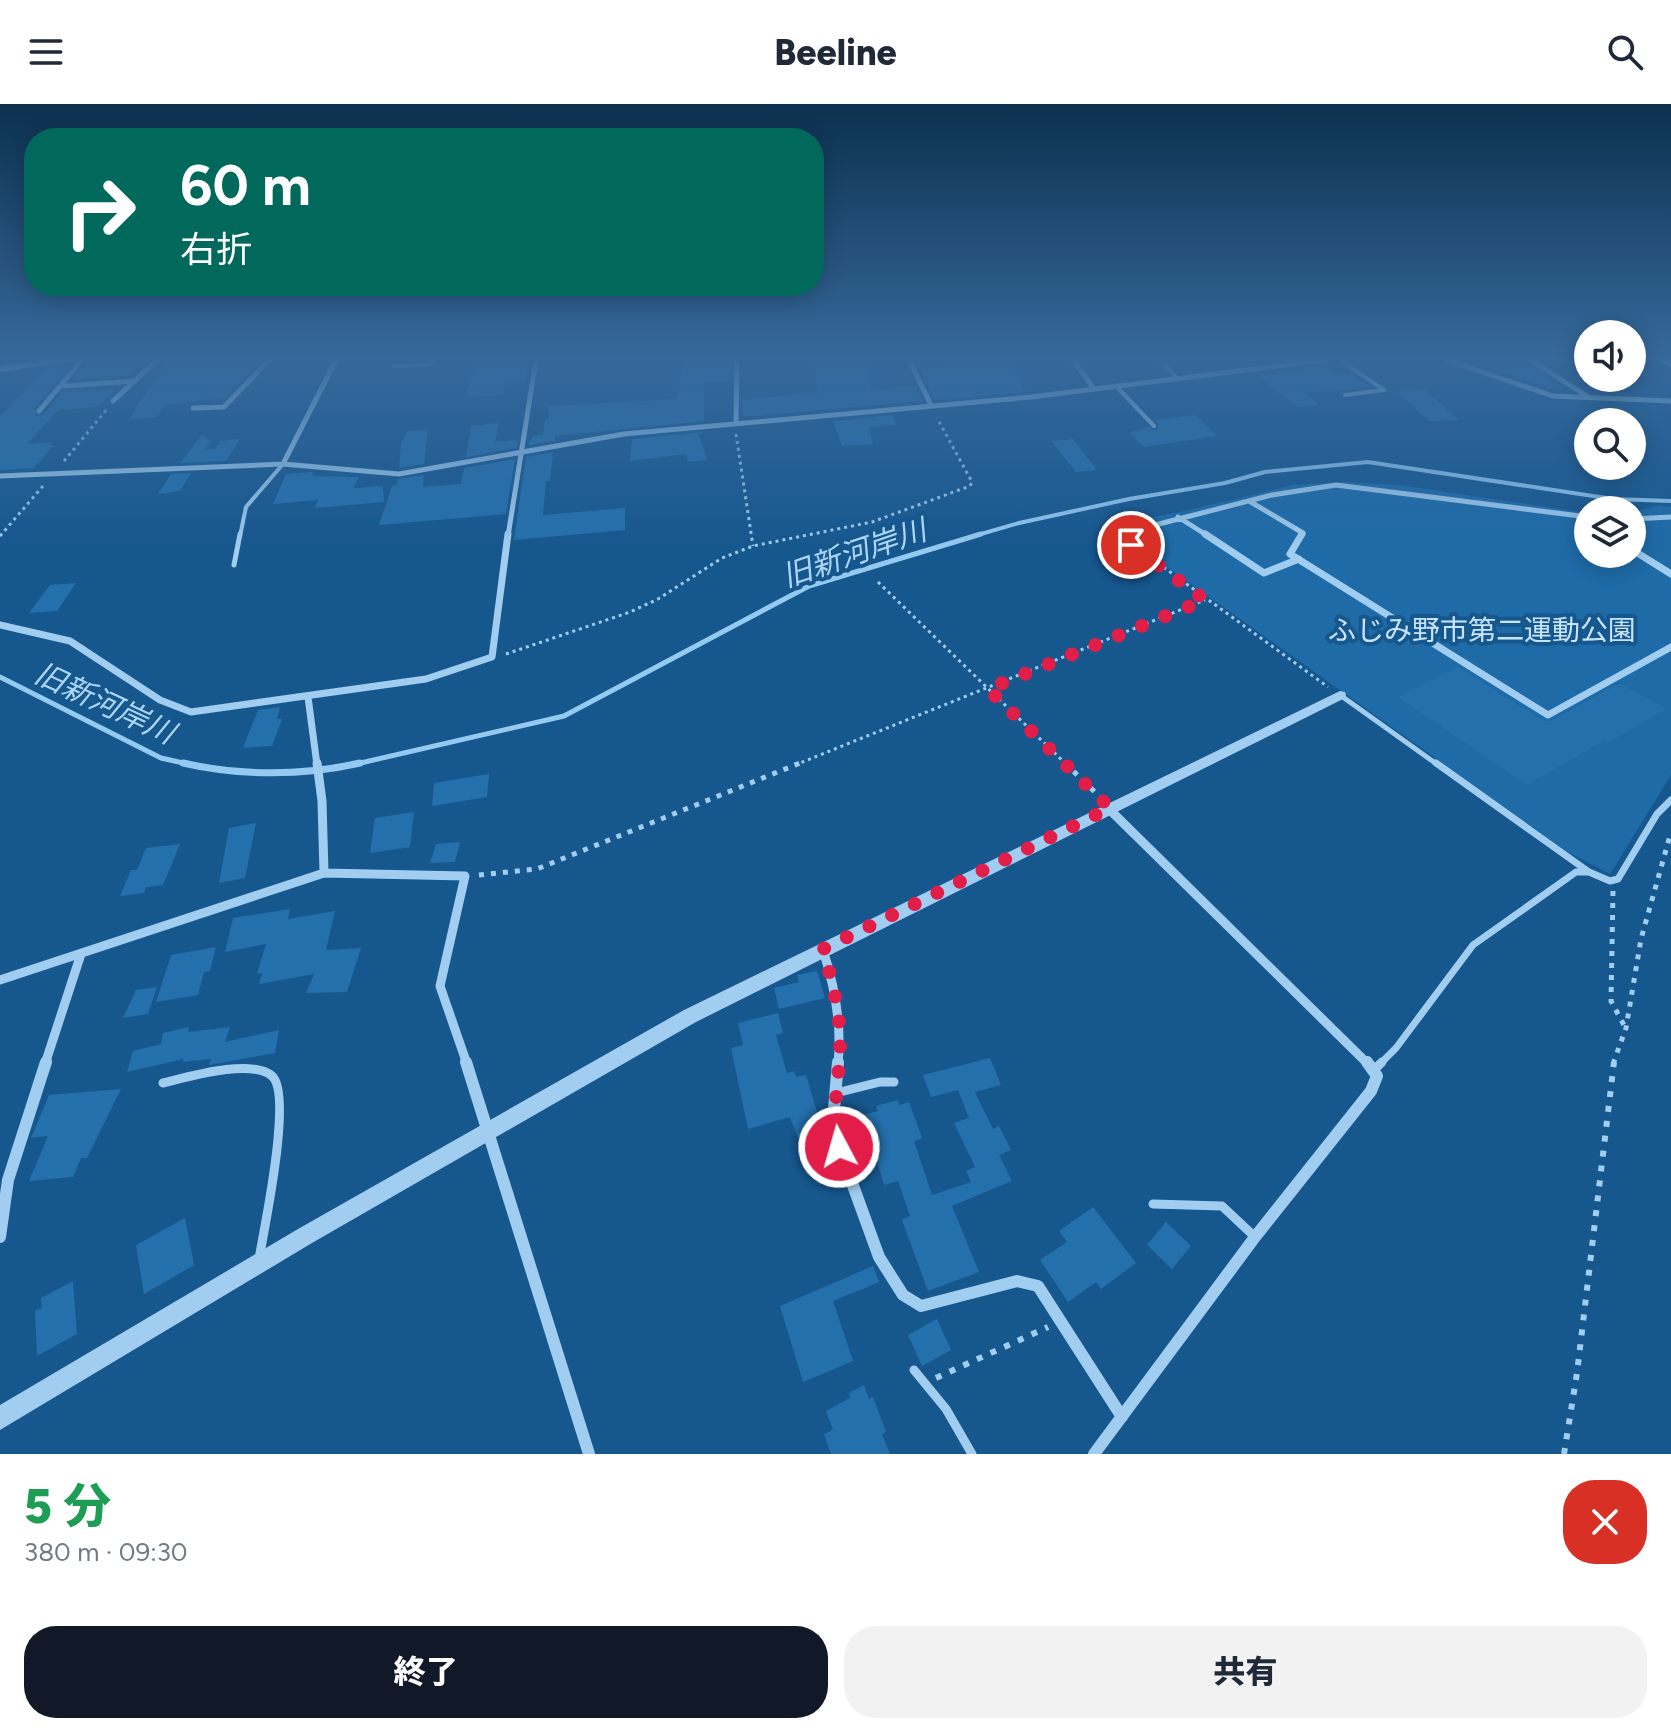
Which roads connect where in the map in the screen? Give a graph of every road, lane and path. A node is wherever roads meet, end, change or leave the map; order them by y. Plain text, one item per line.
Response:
1 (304, 423) edge
2 (525, 423) edge
3 (746, 423) edge
4 (941, 423) edge
5 (1151, 423) edge
6 (736, 424) junction
7 (1154, 426) dead end
8 (519, 454) junction
9 (283, 464) junction
10 (0, 476) edge
11 (1249, 501) junction
12 (1574, 515) edge
13 (1178, 517) junction
14 (1671, 517) edge
15 (1646, 518) edge
16 (1155, 525) dead end
17 (1107, 526) dead end
18 (753, 546) junction
19 (1646, 558) edge
20 (1299, 559) junction
21 (234, 565) dead end
22 (1671, 574) edge
23 (878, 582) dead end
24 (1205, 600) junction
25 (0, 625) edge
26 (1671, 647) edge
27 (492, 657) junction
28 (988, 689) junction
29 (1340, 695) junction
30 (308, 697) junction
31 (1671, 800) edge
32 (1109, 808) junction
33 (1671, 832) edge
34 (1589, 872) junction
35 (324, 873) junction
36 (465, 876) junction
37 (1613, 881) junction
38 (823, 949) junction
39 (81, 954) junction
40 (0, 980) edge
41 (1626, 1028) junction
42 (1374, 1070) junction
43 (894, 1082) dead end
44 (163, 1083) dead end
45 (836, 1093) junction
46 (490, 1130) junction
47 (1153, 1204) dead end
48 (0, 1237) edge
49 (1255, 1237) junction
50 (259, 1263) junction
51 (1061, 1321) junction
52 (914, 1370) dead end
53 (927, 1382) junction
54 (1122, 1417) junction
55 (0, 1418) edge
56 (589, 1454) edge
57 (972, 1454) edge
58 (1094, 1454) edge
59 (1564, 1454) edge

1 - 9 street
2 - 8 street
3 - 6 street
4 - 18 path
5 - 7 lane
6 - 8 street
6 - 18 path
8 - 9 street
8 - 27 street
9 - 10 street
9 - 21 lane
11 - 12 street
11 - 13 street
11 - 20 street
13 - 16 street
13 - 20 street
14 - 15 street
17 - 24 path
18 - 27 path
19 - 22 street
20 - 26 street
23 - 28 path
24 - 28 path
24 - 29 path
25 - 30 street
27 - 30 street
28 - 32 path
28 - 36 path
29 - 32 street
29 - 34 lane
30 - 35 street
31 - 37 lane
32 - 38 street
32 - 42 street
33 - 41 path
34 - 37 lane
34 - 42 lane
35 - 36 street
35 - 39 street
36 - 46 street
37 - 41 path
38 - 45 street
38 - 46 street
39 - 40 street
39 - 48 street
41 - 59 path
42 - 49 street
43 - 45 lane
44 - 50 lane
45 - 51 street
46 - 50 street
46 - 56 street
47 - 49 lane
49 - 54 street
50 - 55 street
51 - 53 path
51 - 54 street
52 - 53 lane
53 - 57 lane
54 - 58 street

